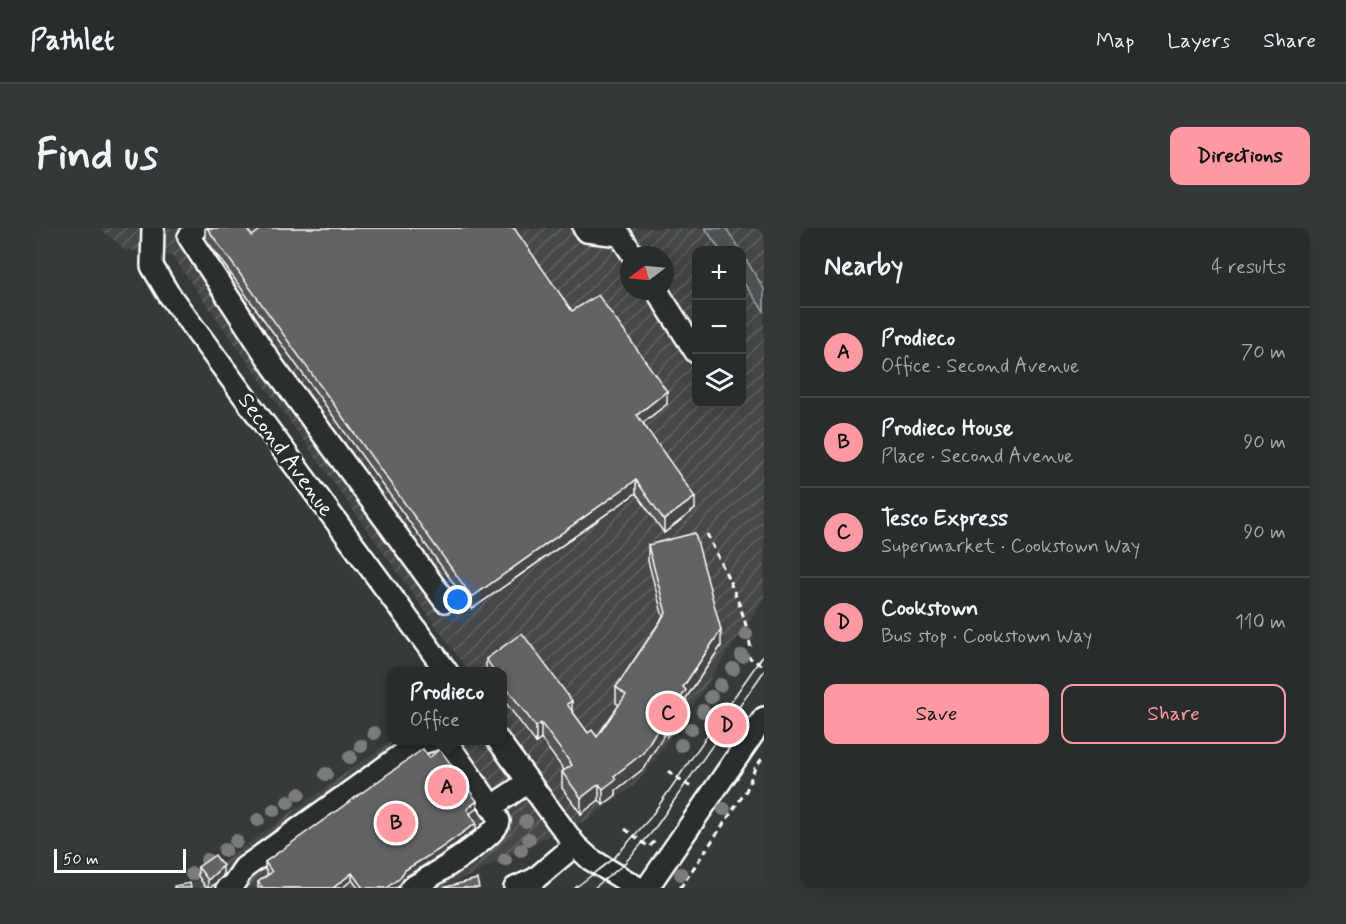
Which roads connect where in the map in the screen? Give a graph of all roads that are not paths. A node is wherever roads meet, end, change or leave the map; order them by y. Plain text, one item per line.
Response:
1 (153, 228) edge
2 (196, 228) edge
3 (584, 228) edge
4 (627, 246) edge
5 (663, 300) edge
6 (692, 346) edge
7 (445, 601) dead end
8 (443, 667) edge
9 (764, 718) edge
10 (416, 745) edge
11 (448, 745) edge
12 (501, 745) edge
13 (528, 782) junction
14 (491, 807) junction
15 (575, 845) junction
16 (227, 888) edge
17 (411, 888) edge
18 (515, 888) edge
19 (638, 888) edge
20 (646, 888) edge

1 - 8 street, Second Avenue
2 - 7 street
3 - 4 street
5 - 6 street
9 - 20 street
10 - 16 street
11 - 14 street
12 - 13 street
13 - 14 street
13 - 15 street
14 - 17 street
15 - 18 street
15 - 19 street

